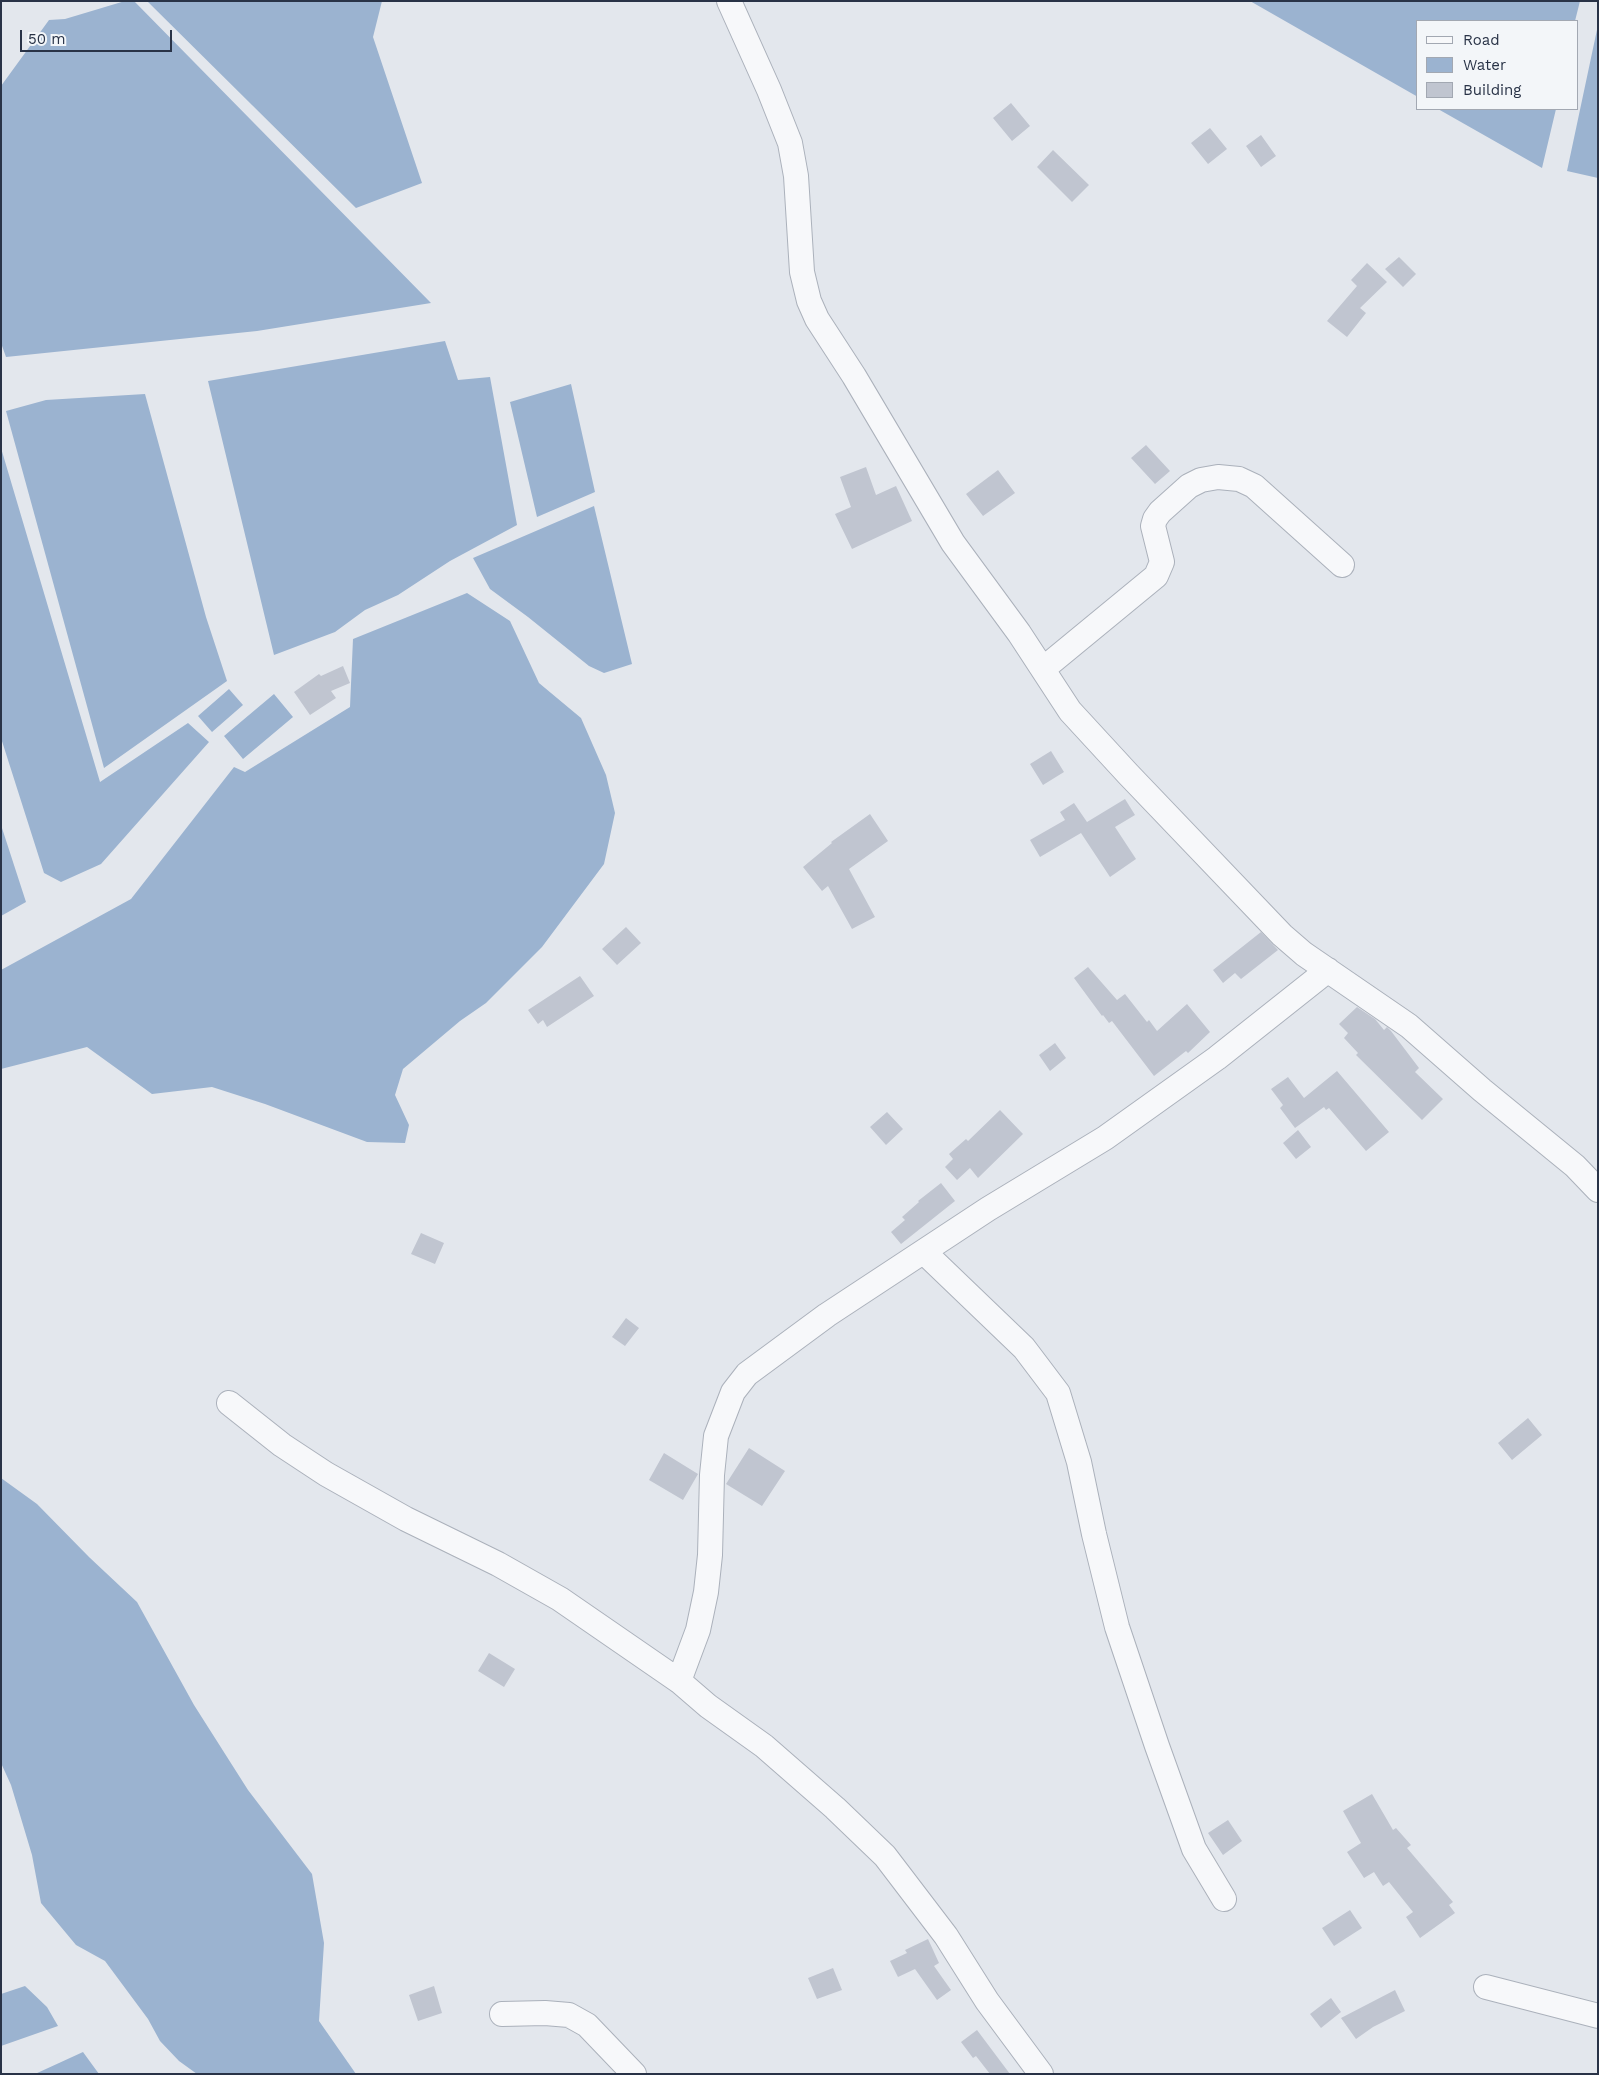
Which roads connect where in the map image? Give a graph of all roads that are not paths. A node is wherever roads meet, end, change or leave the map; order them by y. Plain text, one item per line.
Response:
1 (729, 1) edge
2 (1342, 565) dead end
3 (1043, 669) junction
4 (1328, 970) junction
5 (1598, 1190) edge
6 (924, 1252) junction
7 (229, 1403) dead end
8 (679, 1681) junction
9 (1224, 1899) dead end
10 (1486, 1987) dead end
11 (502, 2014) dead end
12 (1598, 2016) edge
13 (634, 2074) edge
14 (1041, 2074) edge

1 - 3 street
2 - 3 street
3 - 4 street
4 - 5 street
4 - 6 street
6 - 8 street
6 - 9 street
7 - 8 street
8 - 14 street
10 - 12 street
11 - 13 street

